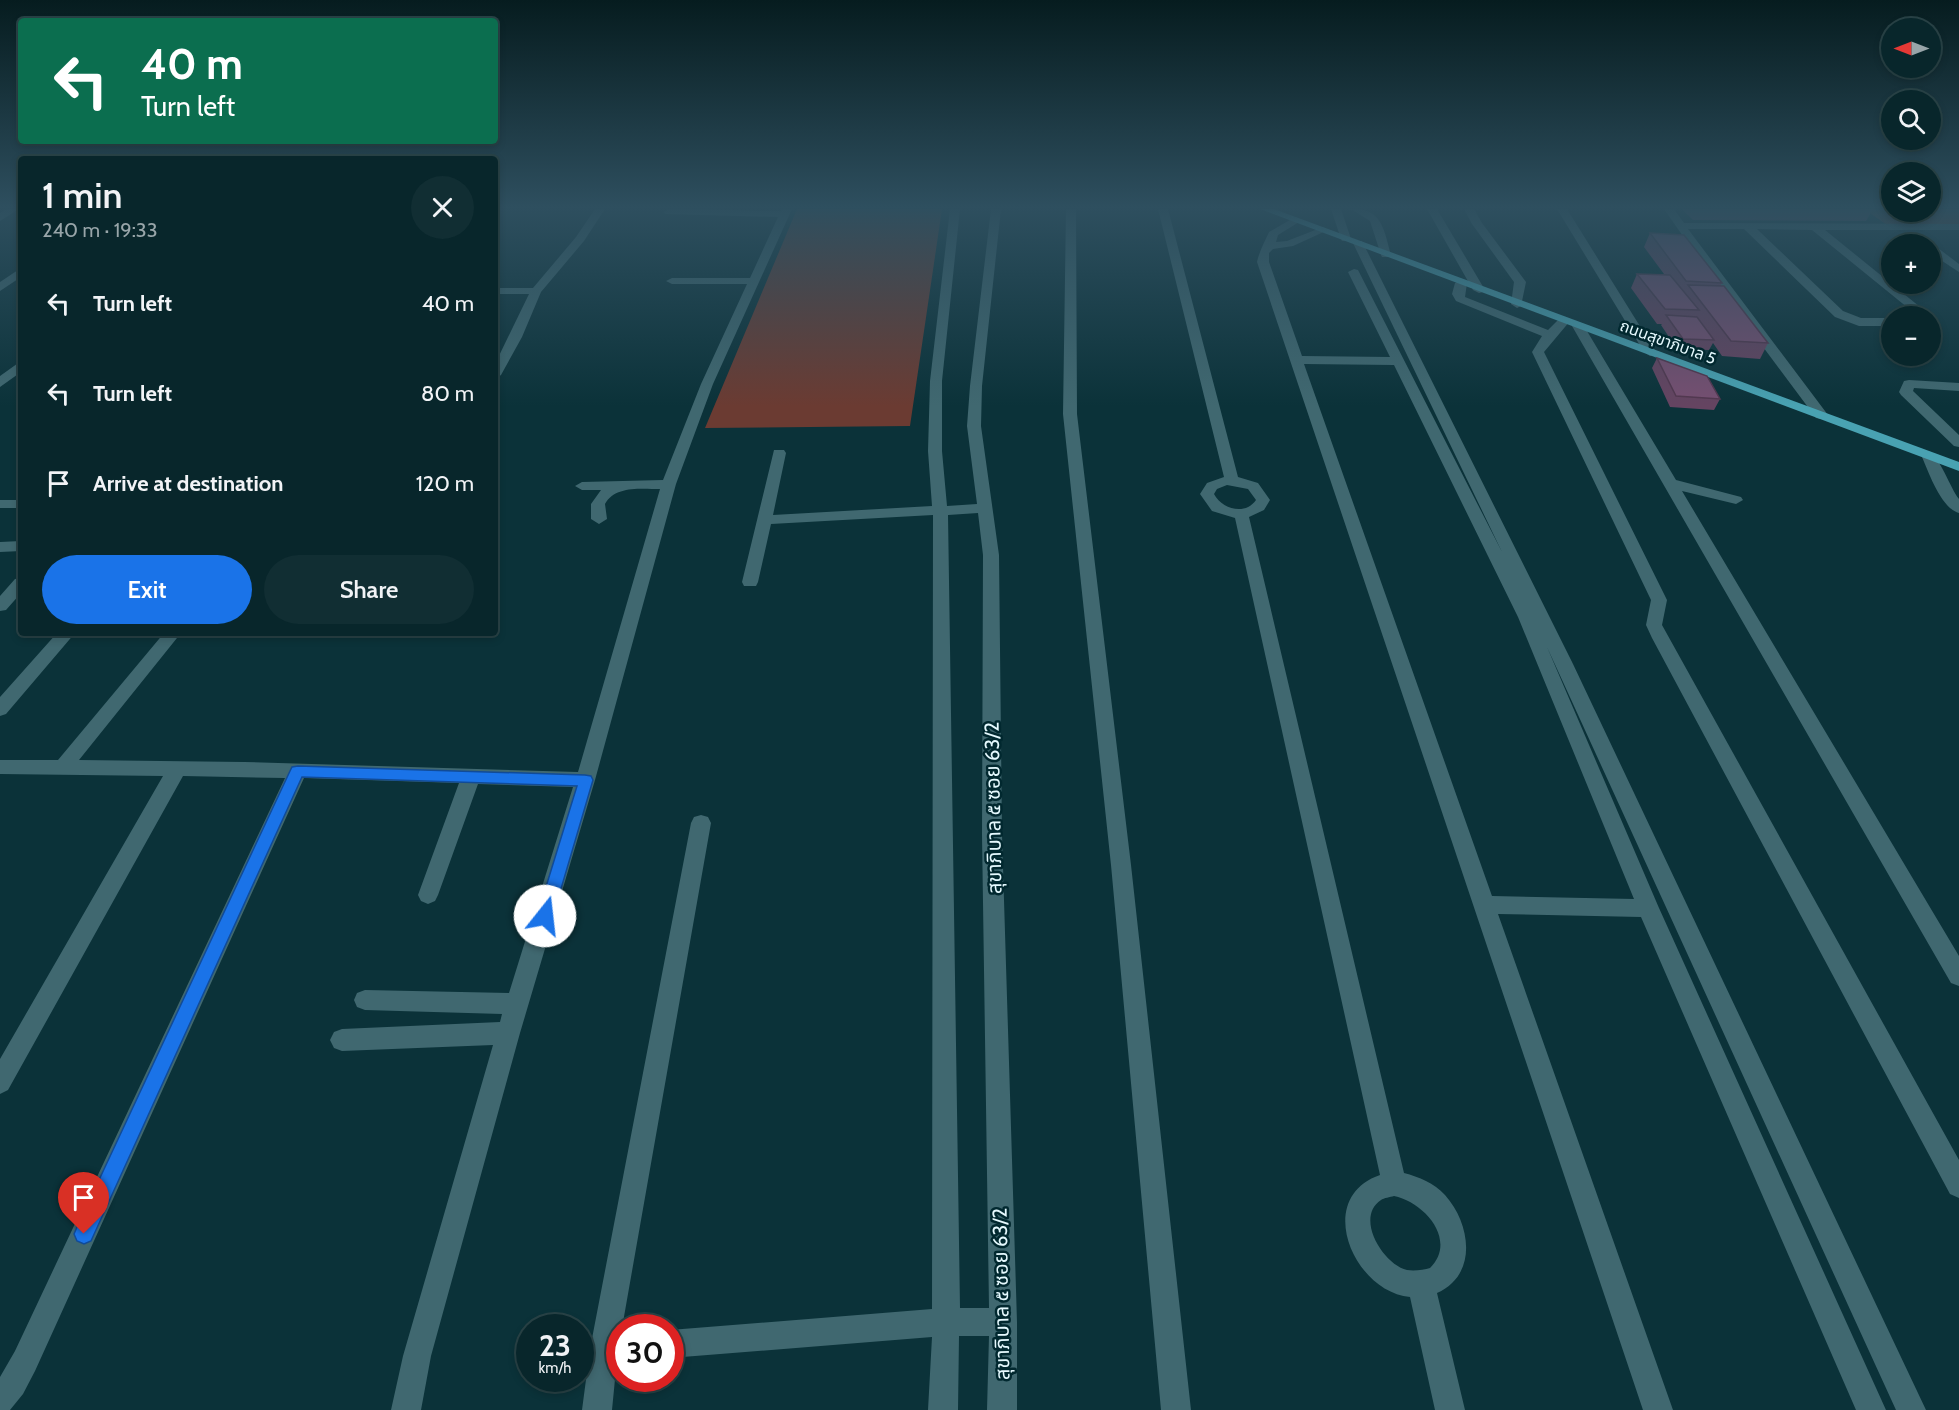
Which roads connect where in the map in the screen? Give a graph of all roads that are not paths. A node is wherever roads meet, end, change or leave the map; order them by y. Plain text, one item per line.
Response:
1 (16, 275) edge
2 (549, 275) edge
3 (759, 275) edge
4 (948, 275) edge
5 (989, 275) edge
6 (1071, 275) edge
7 (1180, 275) edge
8 (1267, 275) edge
9 (1355, 275) edge
10 (1369, 275) edge
11 (1439, 275) edge
12 (1470, 275) edge
13 (1515, 275) edge
14 (1602, 275) edge
15 (1716, 275) edge
16 (1798, 275) edge
17 (1874, 275) edge
18 (672, 280) dead end
19 (756, 281) junction
20 (1461, 283) junction
21 (0, 288) edge
22 (1479, 290) junction
23 (498, 291) edge
24 (536, 291) junction
25 (1517, 304) junction
26 (1912, 306) edge
27 (1881, 322) edge
28 (1565, 328) junction
29 (1650, 352) junction
30 (1296, 360) junction
31 (1399, 361) junction
32 (18, 368) edge
33 (498, 370) edge
34 (0, 383) edge
35 (1959, 387) edge
36 (1821, 415) junction
37 (1959, 443) edge
38 (779, 453) dead end
39 (1929, 457) junction
40 (1959, 467) edge
41 (1232, 481) junction
42 (1670, 483) junction
43 (669, 484) junction
44 (582, 486) dead end
45 (618, 486) junction
46 (1736, 501) dead end
47 (0, 504) edge
48 (18, 504) edge
49 (986, 508) junction
50 (1959, 508) edge
51 (940, 511) junction
52 (1241, 513) junction
53 (600, 519) dead end
54 (764, 520) junction
55 (18, 546) edge
56 (0, 547) edge
57 (750, 582) dead end
58 (18, 586) edge
59 (0, 606) edge
60 (64, 636) edge
61 (171, 636) edge
62 (0, 709) edge
63 (0, 767) edge
64 (63, 767) junction
65 (177, 769) junction
66 (298, 771) junction
67 (472, 775) junction
68 (585, 780) junction
69 (701, 823) dead end
70 (428, 894) dead end
71 (1484, 904) junction
72 (1648, 908) junction
73 (1959, 976) edge
74 (365, 1000) dead end
75 (518, 1004) junction
76 (508, 1033) junction
77 (342, 1040) dead end
78 (0, 1082) edge
79 (1394, 1183) junction
80 (1959, 1185) edge
81 (1421, 1284) junction
82 (618, 1314) edge
83 (946, 1322) junction
84 (1003, 1322) junction
85 (684, 1343) edge
86 (606, 1373) edge
87 (0, 1400) edge
88 (406, 1410) edge
89 (597, 1410) edge
90 (943, 1410) edge
91 (1002, 1410) edge
92 (1176, 1410) edge
93 (1450, 1410) edge
94 (1658, 1410) edge
95 (1871, 1410) edge
96 (1911, 1410) edge

1 - 21 street
2 - 24 street
3 - 19 street
4 - 51 street
5 - 49 street, สุขาภิบาล ๕ ซอย 63/2
6 - 92 street
7 - 41 street
8 - 30 street
9 - 31 street
10 - 96 street
11 - 20 main road, ถนนสุขาภิบาล 5
12 - 22 street
13 - 25 street
14 - 29 street
15 - 36 street
16 - 27 street
17 - 26 street
18 - 19 street
19 - 43 street
20 - 22 main road, ถนนสุขาภิบาล 5
20 - 28 street
22 - 25 main road, ถนนสุขาภิบาล 5
23 - 24 street
24 - 33 street
25 - 28 main road, ถนนสุขาภิบาล 5
28 - 29 main road, ถนนสุขาภิบาล 5
28 - 42 street
28 - 80 street
29 - 36 main road, ถนนสุขาภิบาล 5
30 - 31 street
30 - 71 street
31 - 72 street
32 - 34 street
35 - 37 street
36 - 39 main road, ถนนสุขาภิบาล 5
38 - 54 street
39 - 40 main road, ถนนสุขาภิบาล 5
39 - 50 street
41 - 52 street
41 - 52 street
42 - 46 street
42 - 73 street
43 - 45 street
43 - 68 street
44 - 45 street
45 - 53 street
47 - 48 street
49 - 51 street
49 - 84 street, สุขาภิบาล ๕ ซอย 63/2
51 - 54 street
51 - 83 street
52 - 79 street
54 - 57 street
55 - 56 street
58 - 59 street
60 - 62 street
61 - 64 street
63 - 64 street
64 - 65 street
65 - 66 street
65 - 78 street
66 - 67 street
66 - 87 street
67 - 68 street
67 - 70 street
68 - 75 street
69 - 82 street
71 - 72 street
71 - 94 street
72 - 95 street
74 - 75 street
75 - 76 street
76 - 77 street
76 - 88 street
79 - 81 street
79 - 81 street
81 - 93 street
83 - 84 street
83 - 85 street
83 - 90 street
84 - 91 street, สุขาภิบาล ๕ ซอย 63/2
86 - 89 street

